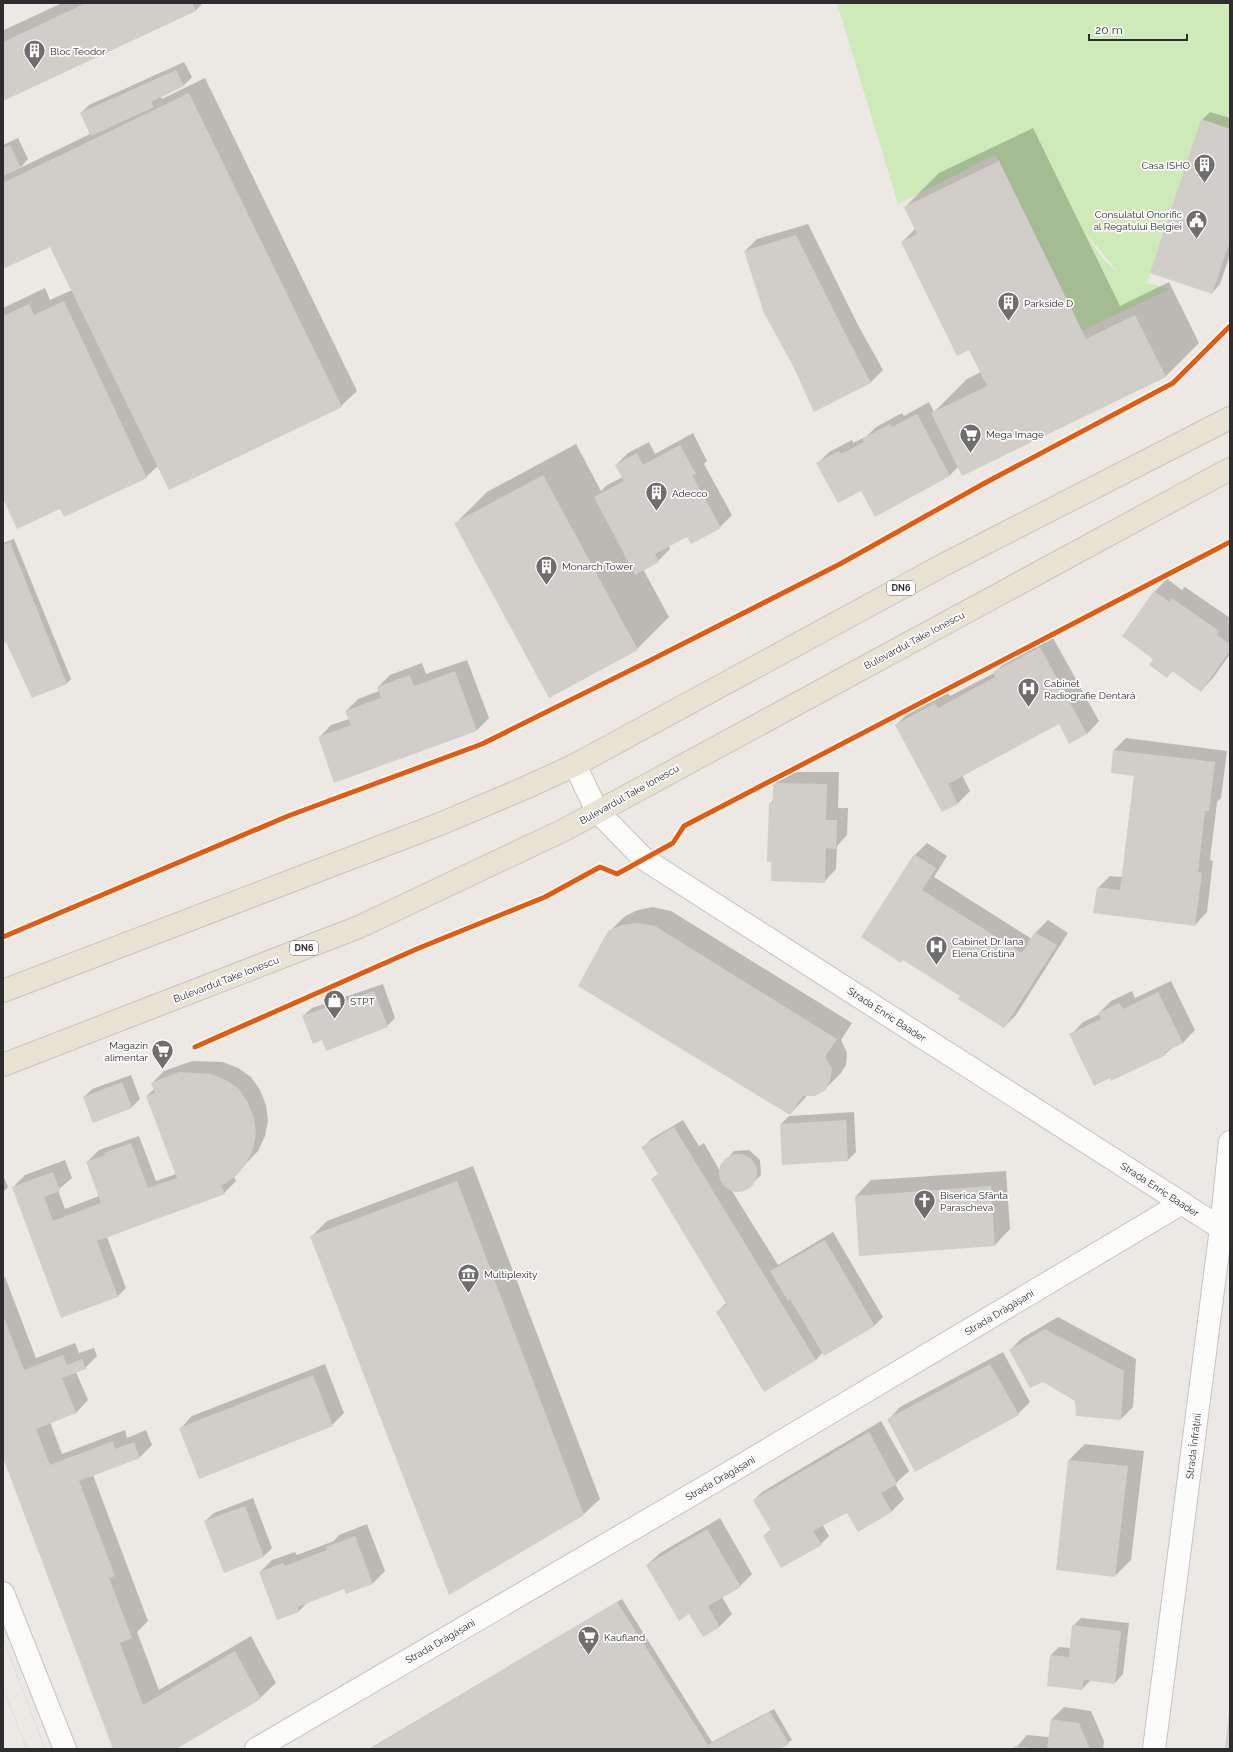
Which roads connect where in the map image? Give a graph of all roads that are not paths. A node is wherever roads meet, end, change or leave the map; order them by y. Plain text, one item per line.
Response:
1 (1230, 418) edge
2 (1230, 469) edge
3 (575, 765) junction
4 (597, 811) junction
5 (3, 991) edge
6 (3, 1065) edge
7 (1230, 1142) edge
8 (1182, 1203) junction
9 (1225, 1231) edge
10 (3, 1593) edge
11 (64, 1749) edge
12 (256, 1749) edge
13 (1154, 1749) edge

1 - 3 main road, DN6
2 - 4 main road, Bulevardul Take Ionescu / DN6
3 - 4 street, Strada Enric Baader
3 - 5 main road, DN6
4 - 6 main road, Bulevardul Take Ionescu / DN6
4 - 8 street, Strada Enric Baader
7 - 9 street, Strada Înfrățirii
8 - 9 street, Strada Enric Baader
8 - 12 street, Strada Drăgășani
9 - 13 street, Strada Înfrățirii
10 - 11 street

